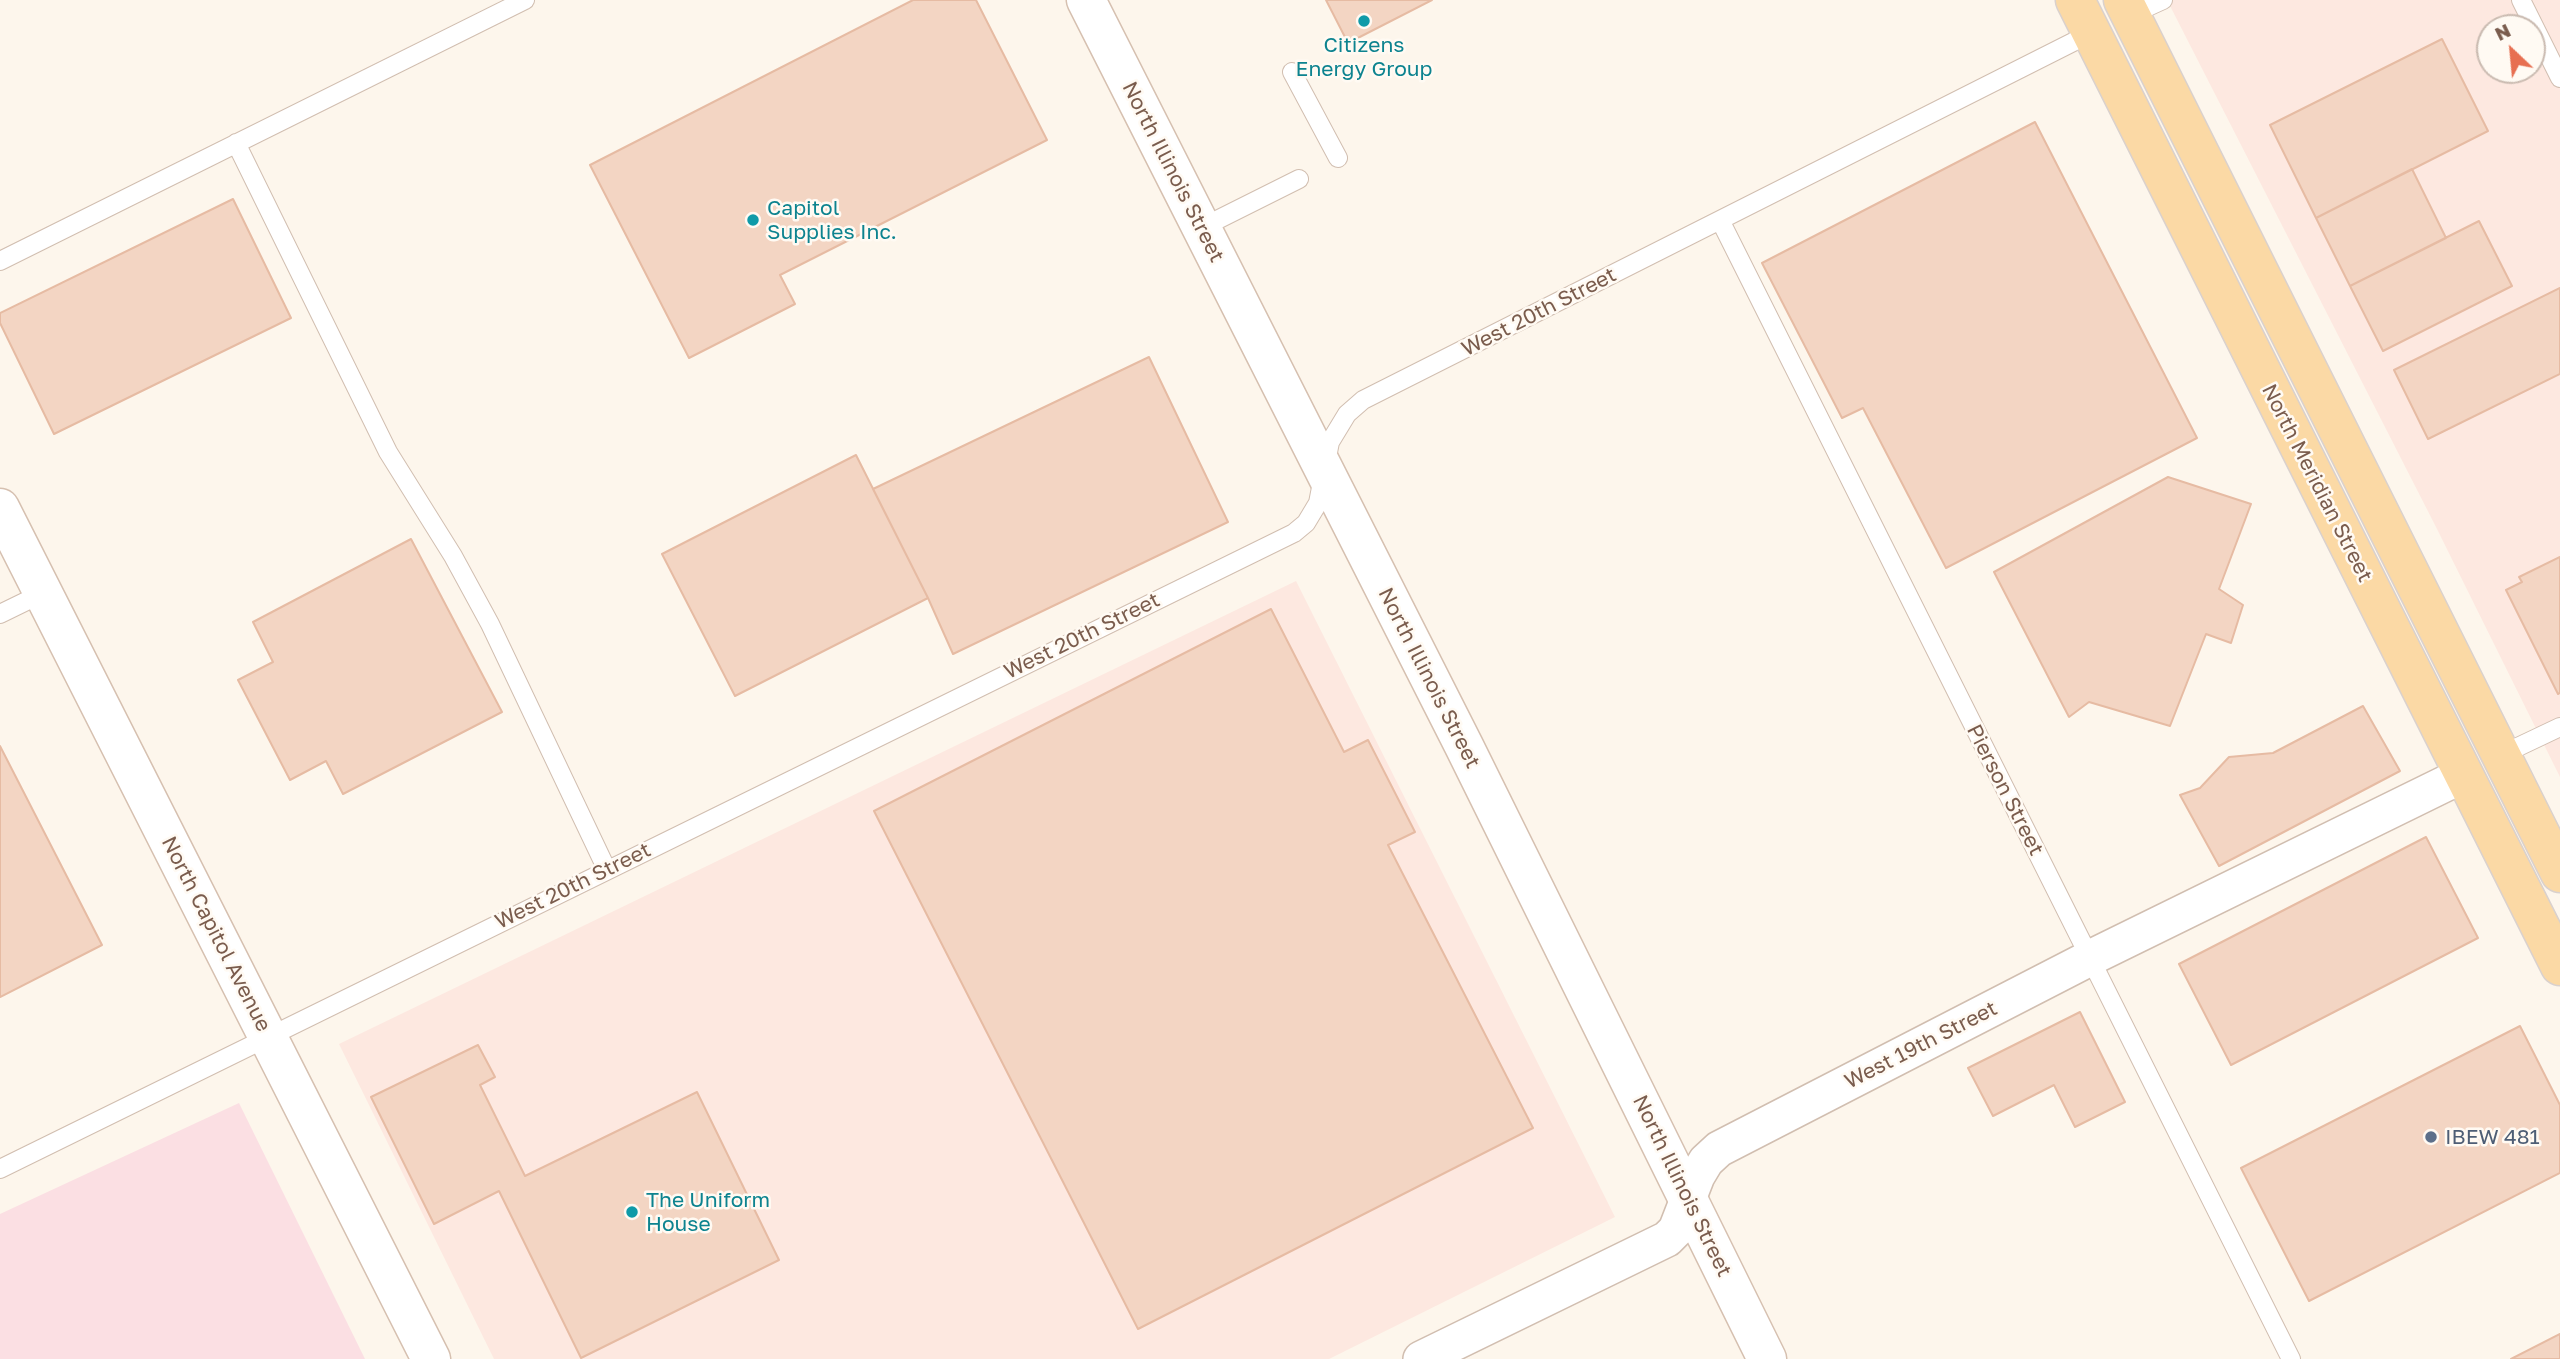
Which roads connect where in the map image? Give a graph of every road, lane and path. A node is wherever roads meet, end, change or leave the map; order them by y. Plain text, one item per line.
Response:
1 (525, 0) edge
2 (1086, 0) edge
3 (2075, 0) edge
4 (2521, 0) edge
5 (2138, 5) edge
6 (2091, 33) junction
7 (1292, 72) dead end
8 (2560, 78) edge
9 (236, 143) junction
10 (1338, 158) dead end
11 (1299, 179) dead end
12 (1720, 220) junction
13 (1201, 228) junction
14 (0, 261) edge
15 (1324, 471) junction
16 (0, 508) edge
17 (43, 593) junction
18 (0, 614) edge
19 (2560, 727) edge
20 (2501, 755) junction
21 (2463, 775) junction
22 (607, 870) junction
23 (2560, 873) edge
24 (2090, 958) junction
25 (2560, 966) edge
26 (268, 1036) junction
27 (0, 1169) edge
28 (1688, 1198) junction
29 (431, 1359) edge
30 (1421, 1359) edge
31 (1768, 1359) edge
32 (2291, 1359) edge

1 - 9 lane
2 - 13 main road, North Illinois Street
3 - 6 main road, North Meridian Street
4 - 8 lane
5 - 20 main road, North Meridian Street
6 - 12 lane, West 20th Street
6 - 21 main road, North Meridian Street
7 - 10 lane
9 - 14 lane
9 - 22 lane
11 - 13 lane
12 - 15 lane, West 20th Street
12 - 24 lane, Pierson Street
13 - 15 main road, North Illinois Street
15 - 22 lane, West 20th Street
15 - 28 main road, North Illinois Street
16 - 17 main road, North Capitol Avenue
17 - 18 lane
17 - 26 main road, North Capitol Avenue
19 - 20 lane
20 - 23 main road, North Meridian Street
21 - 24 street, West 19th Street
21 - 25 main road, North Meridian Street
22 - 26 lane, West 20th Street
24 - 28 street, West 19th Street
24 - 32 lane, Pierson Street
26 - 27 lane, West 20th Street
26 - 29 main road, North Capitol Avenue
28 - 30 street, West 19th Street
28 - 31 main road, North Illinois Street

